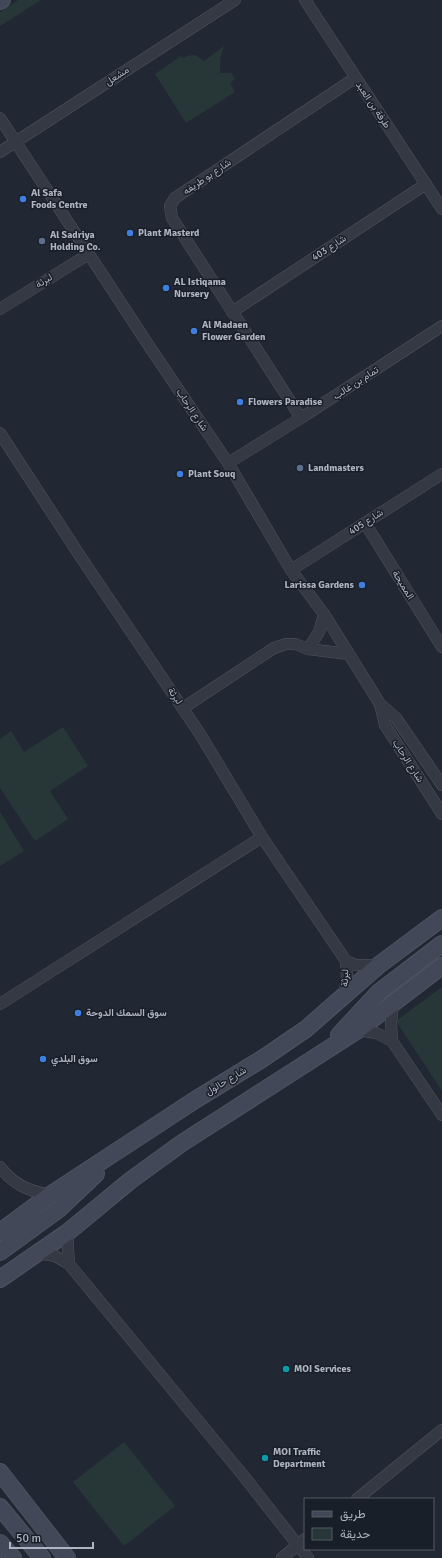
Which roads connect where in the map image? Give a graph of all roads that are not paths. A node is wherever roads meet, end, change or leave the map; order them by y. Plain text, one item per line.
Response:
1 (235, 0) edge
2 (305, 0) edge
3 (355, 78) junction
4 (0, 118) edge
5 (15, 142) junction
6 (0, 152) edge
7 (426, 184) junction
8 (442, 209) edge
9 (89, 254) junction
10 (0, 309) edge
11 (232, 312) junction
12 (442, 326) edge
13 (302, 418) junction
14 (0, 433) edge
15 (228, 463) junction
16 (442, 474) edge
17 (365, 523) junction
18 (291, 570) junction
19 (324, 614) junction
20 (442, 647) edge
21 (308, 649) junction
22 (348, 654) junction
23 (380, 704) junction
24 (183, 708) junction
25 (442, 785) edge
26 (442, 814) edge
27 (262, 836) junction
28 (442, 918) edge
29 (442, 944) edge
30 (346, 961) junction
31 (379, 965) junction
32 (442, 966) edge
33 (344, 995) junction
34 (393, 1003) junction
35 (0, 1004) edge
36 (358, 1030) junction
37 (392, 1041) junction
38 (322, 1054) junction
39 (442, 1115) edge
40 (123, 1148) junction
41 (0, 1167) edge
42 (50, 1195) junction
43 (0, 1232) edge
44 (68, 1232) junction
45 (0, 1252) edge
46 (38, 1253) junction
47 (69, 1264) junction
48 (0, 1280) edge
49 (442, 1430) edge
50 (0, 1472) edge
51 (358, 1498) edge
52 (0, 1507) edge
53 (301, 1542) edge
54 (0, 1543) edge
55 (13, 1558) edge
56 (42, 1558) edge
57 (67, 1558) edge
58 (282, 1558) edge

1 - 5 street, مشعل
2 - 3 street, طرفة بن العبد
3 - 7 street, طرفة بن العبد
3 - 11 street, شارع بو طريفه
4 - 5 street, شارع الرحاب
5 - 6 street, مشعل
5 - 9 street, شارع الرحاب
7 - 8 street, طرفة بن العبد
7 - 11 street, شارع 403
9 - 10 street, لبرثة
9 - 15 street, شارع الرحاب
11 - 13 street, شارع بو طريفه
12 - 13 street, تمام بن غالب
13 - 15 street, تمام بن غالب
14 - 24 street, لبرثة
15 - 18 street, شارع الرحاب
16 - 17 street, شارع 405
17 - 18 street, شارع 405
17 - 20 street, المميحة
18 - 19 street, شارع الرحاب
19 - 21 street
19 - 22 street, شارع الرحاب
21 - 22 street
21 - 24 street
22 - 23 street, شارع الرحاب
23 - 25 street, شارع الرحاب
23 - 26 street, شارع الرحاب
24 - 27 street, لبرثة
27 - 30 street, لبرثة
27 - 35 street
28 - 31 main road, شارع حالول
29 - 38 main road
30 - 31 street, لبرثة
30 - 33 street, لبرثة
31 - 33 main road, شارع حالول
32 - 34 main road
33 - 40 main road, شارع حالول
34 - 36 main road
34 - 37 street
36 - 37 street
36 - 38 main road
37 - 39 street
38 - 44 main road
40 - 42 main road, شارع حالول
40 - 45 main road
41 - 42 street
42 - 43 main road, شارع حالول
44 - 46 main road
44 - 47 street
46 - 47 street
46 - 48 main road
47 - 53 street
49 - 51 street
50 - 57 main road
52 - 56 main road
53 - 58 street
54 - 55 main road

